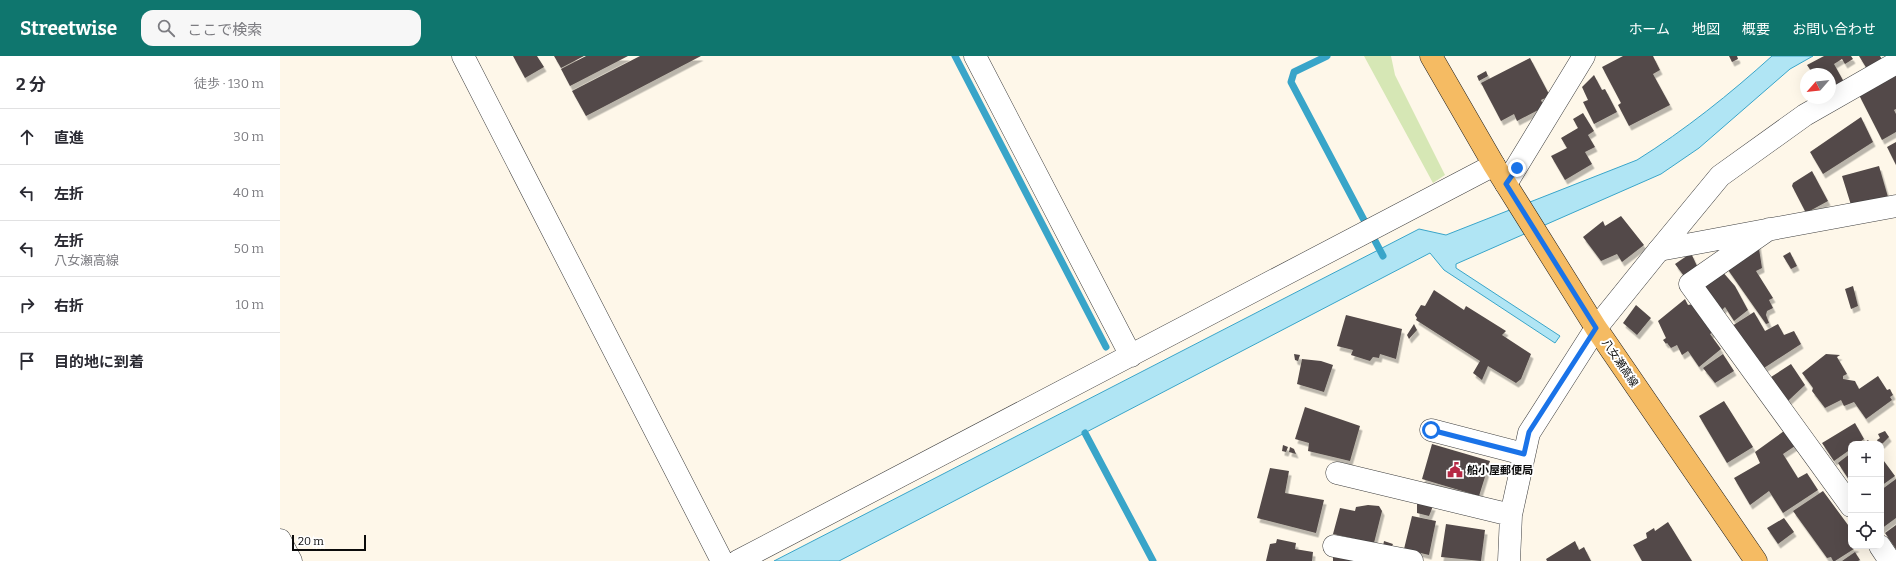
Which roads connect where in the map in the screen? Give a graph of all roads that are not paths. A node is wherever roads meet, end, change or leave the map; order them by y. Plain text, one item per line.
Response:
1 (463, 56) edge
2 (975, 56) edge
3 (1431, 56) edge
4 (1584, 56) edge
5 (1896, 63) edge
6 (1494, 165) junction
7 (1506, 184) junction
8 (1896, 206) edge
9 (1769, 229) junction
10 (1659, 250) junction
11 (1596, 328) junction
12 (1131, 356) junction
13 (1431, 430) dead end
14 (1524, 454) junction
15 (1337, 473) dead end
16 (1848, 502) edge
17 (1511, 515) junction
18 (280, 540) edge
19 (1334, 546) dead end
20 (1882, 549) edge
21 (291, 561) edge
22 (722, 561) edge
23 (738, 561) edge
24 (1412, 561) edge
25 (1509, 561) edge
26 (1756, 561) edge
27 (1890, 561) edge

1 - 22 street
2 - 12 street
3 - 6 main road, 八女瀬高線
4 - 7 street
5 - 10 street
6 - 7 main road, 八女瀬高線
6 - 12 street
7 - 11 main road, 八女瀬高線
8 - 9 street
9 - 10 street
9 - 16 street
10 - 11 street
11 - 14 street
11 - 26 main road, 八女瀬高線
12 - 23 street
13 - 14 street
14 - 17 street
15 - 17 street
17 - 25 street
18 - 21 street
19 - 24 street
20 - 27 street

